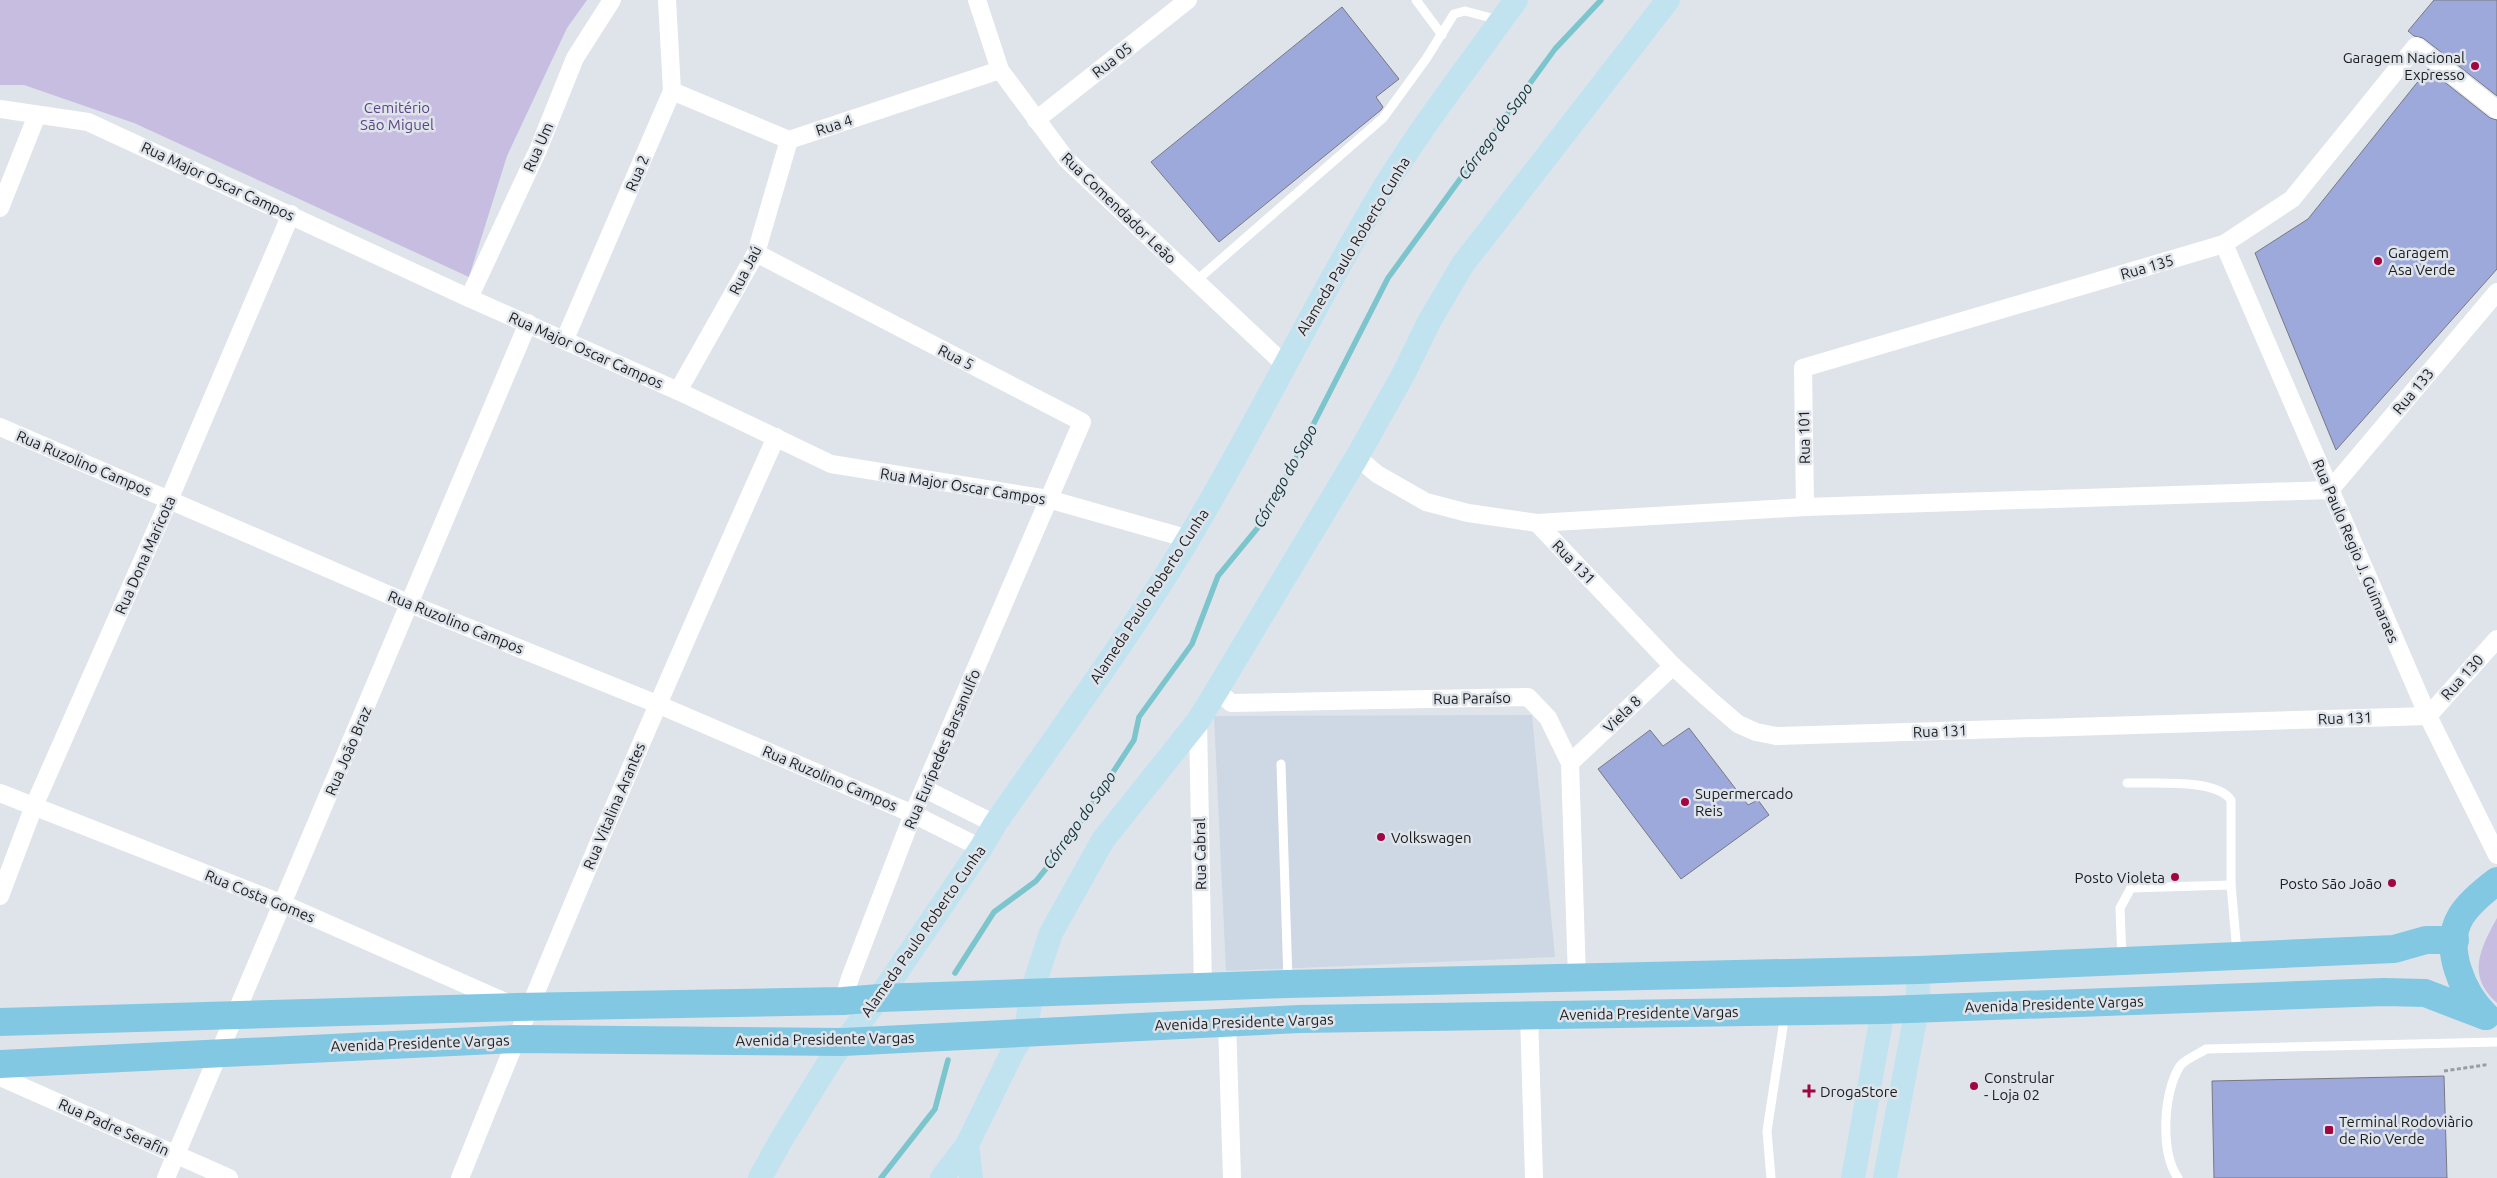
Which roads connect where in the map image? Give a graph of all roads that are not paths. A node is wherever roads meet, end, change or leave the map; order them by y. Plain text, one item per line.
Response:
1 (612, 0) edge
2 (667, 0) edge
3 (977, 0) edge
4 (1188, 0) edge
5 (1416, 0) edge
6 (1516, 0) edge
7 (1668, 0) edge
8 (1501, 21) junction
9 (1442, 35) junction
10 (1000, 70) junction
11 (672, 91) junction
12 (0, 109) edge
13 (2497, 110) edge
14 (37, 115) junction
15 (1036, 120) junction
16 (789, 140) junction
17 (0, 208) edge
18 (291, 214) junction
19 (2224, 244) junction
20 (756, 253) junction
21 (1196, 282) junction
22 (2497, 292) edge
23 (469, 298) junction
24 (528, 323) junction
25 (565, 339) junction
26 (1284, 364) junction
27 (1802, 368) joint
28 (678, 391) junction
29 (0, 427) edge
30 (776, 437) junction
31 (1357, 458) junction
32 (2330, 490) junction
33 (169, 500) junction
34 (1048, 500) junction
35 (1805, 507) junction
36 (1537, 523) junction
37 (1189, 539) junction
38 (410, 604) junction
39 (2497, 639) edge
40 (1673, 666) junction
41 (1217, 690) junction
42 (657, 704) junction
43 (2428, 716) junction
44 (1198, 721) junction
45 (1570, 763) junction
46 (1281, 764) dead end
47 (2128, 783) dead end
48 (925, 789) junction
49 (0, 793) edge
50 (34, 806) junction
51 (914, 814) junction
52 (994, 824) junction
53 (981, 848) junction
54 (2497, 855) edge
55 (2497, 881) edge
56 (2231, 885) junction
57 (0, 896) edge
58 (283, 904) junction
59 (2454, 940) junction
60 (2238, 955) junction
61 (2122, 960) junction
62 (1919, 970) junction
63 (1577, 978) junction
64 (1288, 984) junction
65 (1203, 988) junction
66 (1031, 994) junction
67 (879, 998) junction
68 (843, 1001) junction
69 (523, 1007) junction
70 (1917, 1009) junction
71 (1884, 1010) junction
72 (1786, 1011) junction
73 (1529, 1014) junction
74 (236, 1015) junction
75 (2491, 1019) edge
76 (0, 1022) edge
77 (1228, 1022) junction
78 (1026, 1032) junction
79 (516, 1039) junction
80 (843, 1042) junction
81 (2497, 1042) edge
82 (222, 1052) junction
83 (0, 1064) edge
84 (0, 1077) edge
85 (968, 1145) junction
86 (176, 1154) junction
87 (166, 1178) edge
88 (229, 1178) edge
89 (460, 1178) edge
90 (760, 1178) edge
91 (942, 1178) edge
92 (971, 1178) edge
93 (1232, 1178) edge
94 (1534, 1178) edge
95 (1771, 1178) edge
96 (1853, 1178) edge
97 (1885, 1178) edge
98 (2178, 1178) edge

1 - 23 street, Rua Um
2 - 11 street, Rua 2
3 - 10 street, Rua Comendador Leão
4 - 15 street, Rua 05
5 - 9 lane
6 - 8 street, Alameda Paulo Roberto Cunha
7 - 31 street
8 - 9 lane
8 - 26 street, Alameda Paulo Roberto Cunha
9 - 21 lane
10 - 15 street, Rua Comendador Leão
10 - 16 street, Rua 4
11 - 16 street
11 - 25 street, Rua 2
12 - 14 street, Rua Major Oscar Campos
13 - 19 street, Rua 135
14 - 17 street
14 - 18 street, Rua Major Oscar Campos
15 - 21 street, Rua Comendador Leão
16 - 20 street, Rua Jaú
18 - 23 street, Rua Major Oscar Campos
18 - 33 street, Rua Dona Maricota
19 - 27 street, Rua 135
19 - 32 street, Rua Paulo Regio J. Guimaraes
20 - 28 street, Rua Jaú
20 - 34 street, Rua 5
21 - 26 street, Rua Comendador Leão
22 - 32 street, Rua 133
23 - 24 street, Rua Major Oscar Campos
24 - 25 street, Rua Major Oscar Campos
24 - 38 street, Rua João Braz
25 - 28 street, Rua Major Oscar Campos
26 - 37 street, Alameda Paulo Roberto Cunha
27 - 35 street, Rua 101
28 - 30 street, Rua Major Oscar Campos
29 - 33 street, Rua Ruzolino Campos
30 - 34 street, Rua Major Oscar Campos
30 - 42 street, Rua Vitalina Arantes
31 - 36 street, Rua 131
31 - 41 street
32 - 35 street, Rua 131
32 - 43 street, Rua Paulo Regio J. Guimaraes
33 - 38 street, Rua Ruzolino Campos
33 - 50 street, Rua Dona Maricota
34 - 37 street, Rua Major Oscar Campos
34 - 48 street, Rua Eurípedes Barsanulfo
35 - 36 street, Rua 131
36 - 40 street, Rua 131
37 - 52 street, Alameda Paulo Roberto Cunha
38 - 42 street, Rua Ruzolino Campos
38 - 58 street, Rua João Braz
39 - 43 street, Rua 130
40 - 43 street, Rua 131
40 - 45 street, Viela 8
41 - 44 street
41 - 45 street, Rua Paraíso
42 - 51 street, Rua Ruzolino Campos
42 - 69 street, Rua Vitalina Arantes
43 - 54 street, Rua Paulo Regio J. Guimaraes
44 - 65 street, Rua Cabral
44 - 66 street
45 - 63 street, Rua Paraíso
46 - 64 lane
47 - 56 lane
48 - 51 street, Rua Eurípedes Barsanulfo
48 - 52 street
49 - 50 street, Rua Costa Gomes
50 - 57 street, Rua Dona Maricota
50 - 58 street, Rua Costa Gomes
51 - 53 street, Rua Ruzolino Campos
51 - 68 street, Rua Eurípedes Barsanulfo
52 - 53 street, Alameda Paulo Roberto Cunha
53 - 67 street, Alameda Paulo Roberto Cunha
55 - 59 main road
56 - 60 lane
56 - 61 lane
58 - 69 street, Rua Costa Gomes
58 - 74 street, Rua João Braz
59 - 60 main road
59 - 75 main road
60 - 61 main road
61 - 62 main road
62 - 63 main road
62 - 70 street
63 - 64 main road
64 - 65 main road
65 - 66 main road
66 - 67 main road
66 - 78 street
67 - 68 main road
67 - 80 street, Alameda Paulo Roberto Cunha
68 - 69 main road
69 - 74 main road
69 - 79 street, Rua Vitalina Arantes
70 - 71 main road, Avenida Presidente Vargas
70 - 75 main road, Avenida Presidente Vargas
70 - 97 street
71 - 72 main road, Avenida Presidente Vargas
71 - 96 street
72 - 73 main road, Avenida Presidente Vargas
72 - 95 lane
73 - 77 main road, Avenida Presidente Vargas
73 - 94 street
74 - 76 main road
74 - 82 street, Rua João Braz
77 - 78 main road, Avenida Presidente Vargas
77 - 93 street
78 - 80 main road, Avenida Presidente Vargas
78 - 85 street
79 - 80 main road, Avenida Presidente Vargas
79 - 82 main road, Avenida Presidente Vargas
79 - 89 street, Rua Vitalina Arantes
80 - 90 street, Alameda Paulo Roberto Cunha
81 - 98 lane
82 - 83 main road, Avenida Presidente Vargas
82 - 86 street, Rua João Braz
84 - 86 street, Rua Padre Serafin
85 - 91 street
85 - 92 street
86 - 87 street, Rua João Braz
86 - 88 street, Rua Padre Serafin

